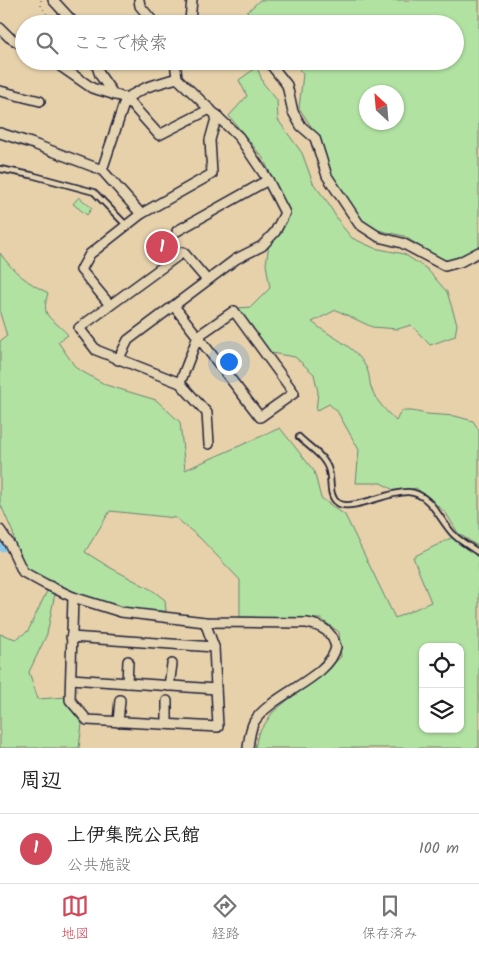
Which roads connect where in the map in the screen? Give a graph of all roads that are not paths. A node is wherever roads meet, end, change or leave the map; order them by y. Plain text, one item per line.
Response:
1 (53, 0) edge
2 (139, 0) edge
3 (192, 0) edge
4 (67, 15) edge
5 (148, 15) edge
6 (190, 15) edge
7 (0, 28) edge
8 (15, 41) edge
9 (66, 70) edge
10 (98, 70) edge
11 (176, 70) edge
12 (276, 70) edge
13 (177, 78) junction
14 (0, 91) edge
15 (114, 95) junction
16 (126, 98) junction
17 (40, 101) dead end
18 (213, 112) junction
19 (0, 133) edge
20 (0, 169) edge
21 (102, 170) junction
22 (268, 180) junction
23 (141, 214) junction
24 (126, 225) junction
25 (177, 231) dead end
26 (479, 252) edge
27 (207, 280) junction
28 (110, 305) junction
29 (174, 306) junction
30 (198, 336) junction
31 (118, 360) junction
32 (180, 383) junction
33 (299, 437) dead end
34 (210, 444) dead end
35 (0, 530) edge
36 (479, 553) edge
37 (73, 597) junction
38 (204, 622) junction
39 (72, 637) junction
40 (214, 647) junction
41 (128, 661) dead end
42 (172, 664) dead end
43 (71, 680) junction
44 (127, 683) junction
45 (169, 686) junction
46 (216, 689) junction
47 (120, 700) dead end
48 (167, 701) dead end
49 (118, 722) junction
50 (167, 724) junction
51 (248, 748) edge

1 - 4 street
2 - 5 street
3 - 6 street
7 - 8 street
9 - 15 street
10 - 15 street
11 - 13 street
12 - 26 street
13 - 16 street
13 - 18 street
14 - 17 street
15 - 16 street
16 - 18 street
16 - 21 street
18 - 22 street
18 - 23 street
19 - 21 street
20 - 24 lane
21 - 23 street
22 - 25 street
22 - 27 street
23 - 24 street
24 - 28 street
27 - 28 street
27 - 29 street
28 - 31 street
29 - 30 street
29 - 31 street
30 - 30 street
30 - 32 street
31 - 32 street
32 - 34 street
33 - 36 lane
35 - 37 street
37 - 38 street
37 - 39 street
38 - 40 street
38 - 51 street
39 - 40 street
39 - 43 street
40 - 46 street
41 - 44 street
42 - 45 street
43 - 44 street
43 - 49 street
44 - 45 street
45 - 46 street
46 - 50 street
47 - 49 street
48 - 50 street
49 - 50 street

